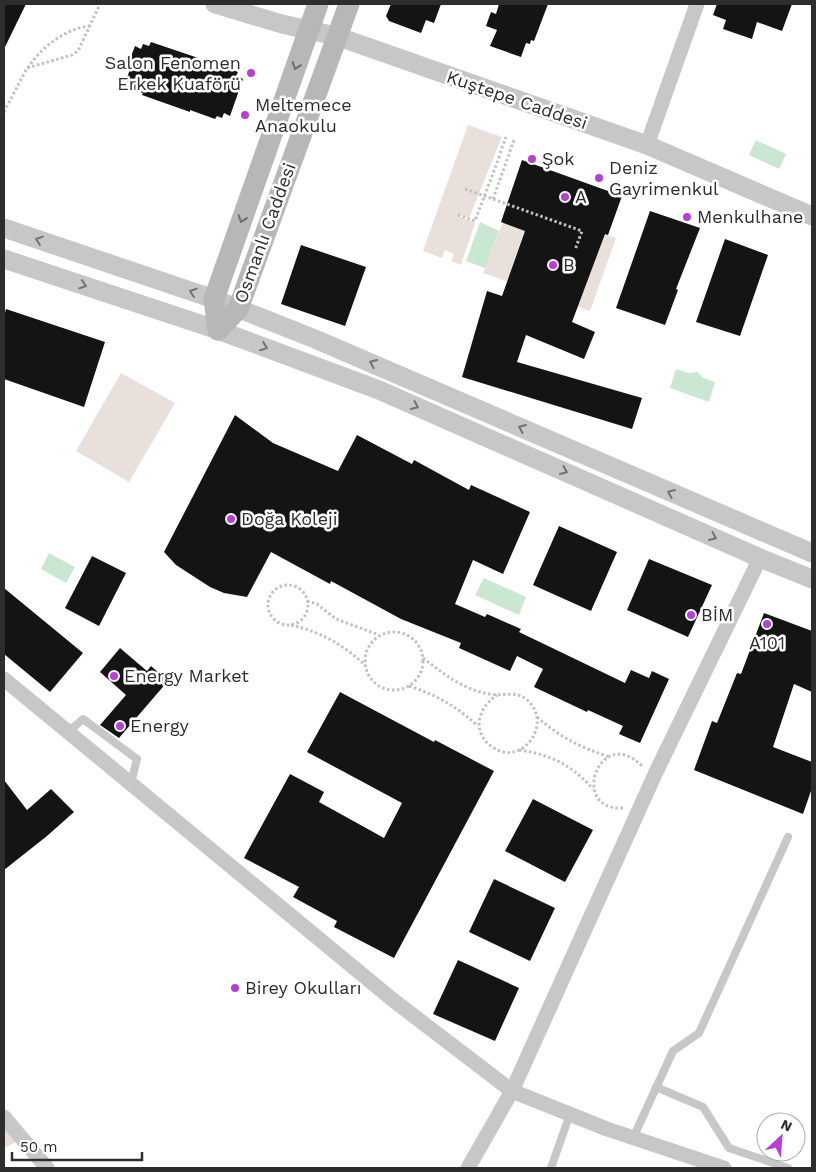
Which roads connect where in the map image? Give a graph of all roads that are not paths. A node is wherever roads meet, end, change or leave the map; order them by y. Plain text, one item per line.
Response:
1 (215, 4) edge
2 (318, 4) edge
3 (349, 4) edge
4 (697, 4) edge
5 (308, 31) junction
6 (336, 36) junction
7 (647, 145) junction
8 (812, 216) edge
9 (4, 228) edge
10 (4, 259) edge
11 (214, 299) junction
12 (238, 309) junction
13 (218, 330) junction
14 (768, 535) junction
15 (812, 554) edge
16 (760, 558) junction
17 (812, 579) edge
18 (4, 679) edge
19 (68, 732) junction
20 (131, 783) junction
21 (788, 837) dead end
22 (656, 1087) junction
23 (512, 1091) junction
24 (570, 1114) junction
25 (4, 1117) edge
26 (633, 1138) junction
27 (47, 1168) edge
28 (468, 1168) edge
29 (551, 1168) edge
30 (724, 1168) edge
31 (788, 1168) edge

1 - 5 street, Kuştepe Caddesi
2 - 5 main road, Osmanlı Caddesi
3 - 6 main road, Osmanlı Caddesi
4 - 7 street
5 - 6 street, Kuştepe Caddesi
5 -> 11 main road, Osmanlı Caddesi
6 - 7 street, Kuştepe Caddesi
6 - 12 main road, Osmanlı Caddesi
7 - 8 street, Kuştepe Caddesi
11 -> 9 street
10 -> 13 street
11 - 12 street
11 - 13 main road, Osmanlı Caddesi
12 - 13 main road, Osmanlı Caddesi
14 -> 12 street
13 -> 16 street
14 - 15 street
14 - 16 street
16 - 17 street
16 - 23 street
18 - 19 street
19 - 20 street
19 - 20 lane
20 - 23 street
21 - 22 lane
22 - 26 lane
22 - 31 lane
23 - 24 street
23 - 28 street
24 - 26 street
24 - 29 lane
25 - 27 street
26 - 30 street

